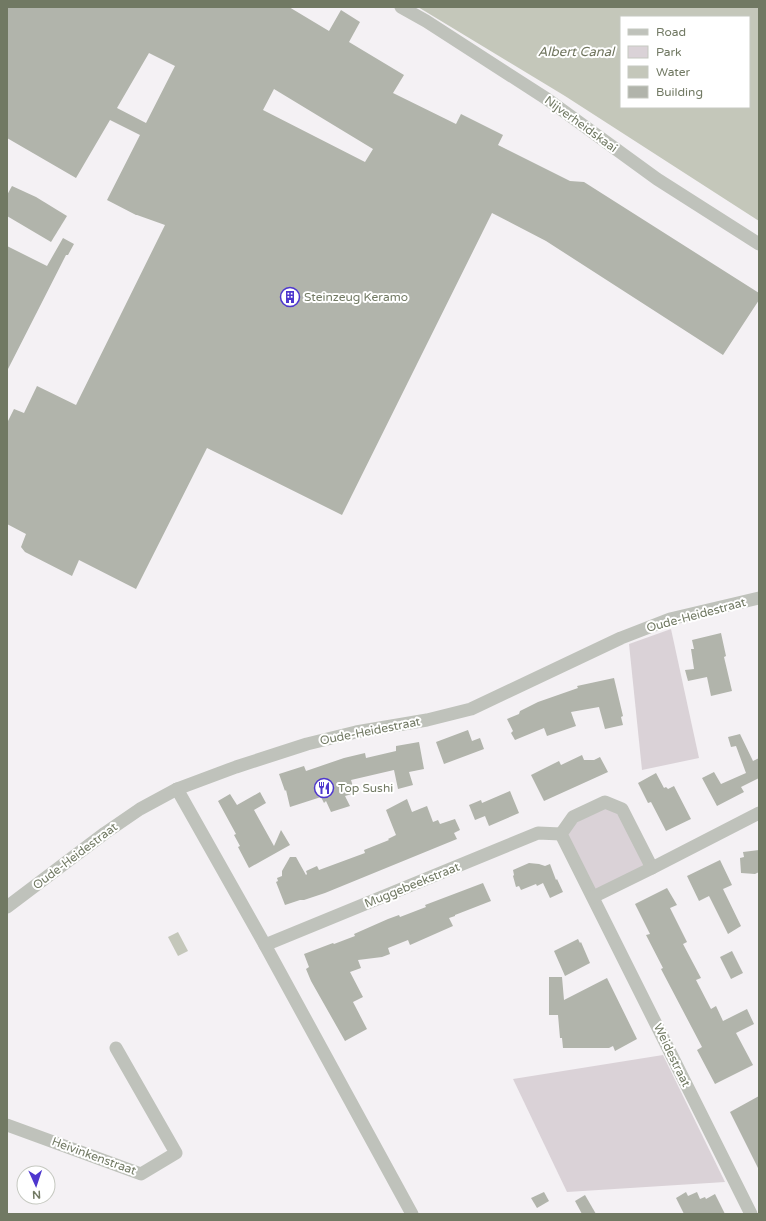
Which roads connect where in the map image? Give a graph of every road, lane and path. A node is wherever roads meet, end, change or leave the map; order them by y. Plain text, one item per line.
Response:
1 (401, 7) edge
2 (759, 244) edge
3 (758, 601) edge
4 (177, 789) junction
5 (759, 813) edge
6 (561, 834) junction
7 (652, 868) junction
8 (593, 897) junction
9 (7, 907) edge
10 (265, 945) junction
11 (116, 1048) dead end
12 (7, 1124) edge
13 (412, 1214) edge
14 (751, 1214) edge

1 - 2 street, Nijverheidskaai
3 - 4 street, Oude-Heidestraat
4 - 9 street, Oude-Heidestraat
4 - 10 street
5 - 7 street
6 - 7 street
6 - 8 street, Weidestraat
6 - 10 street, Muggebeekstraat
7 - 8 street
8 - 14 street, Weidestraat
10 - 13 street
11 - 12 street, Heivinkenstraat

